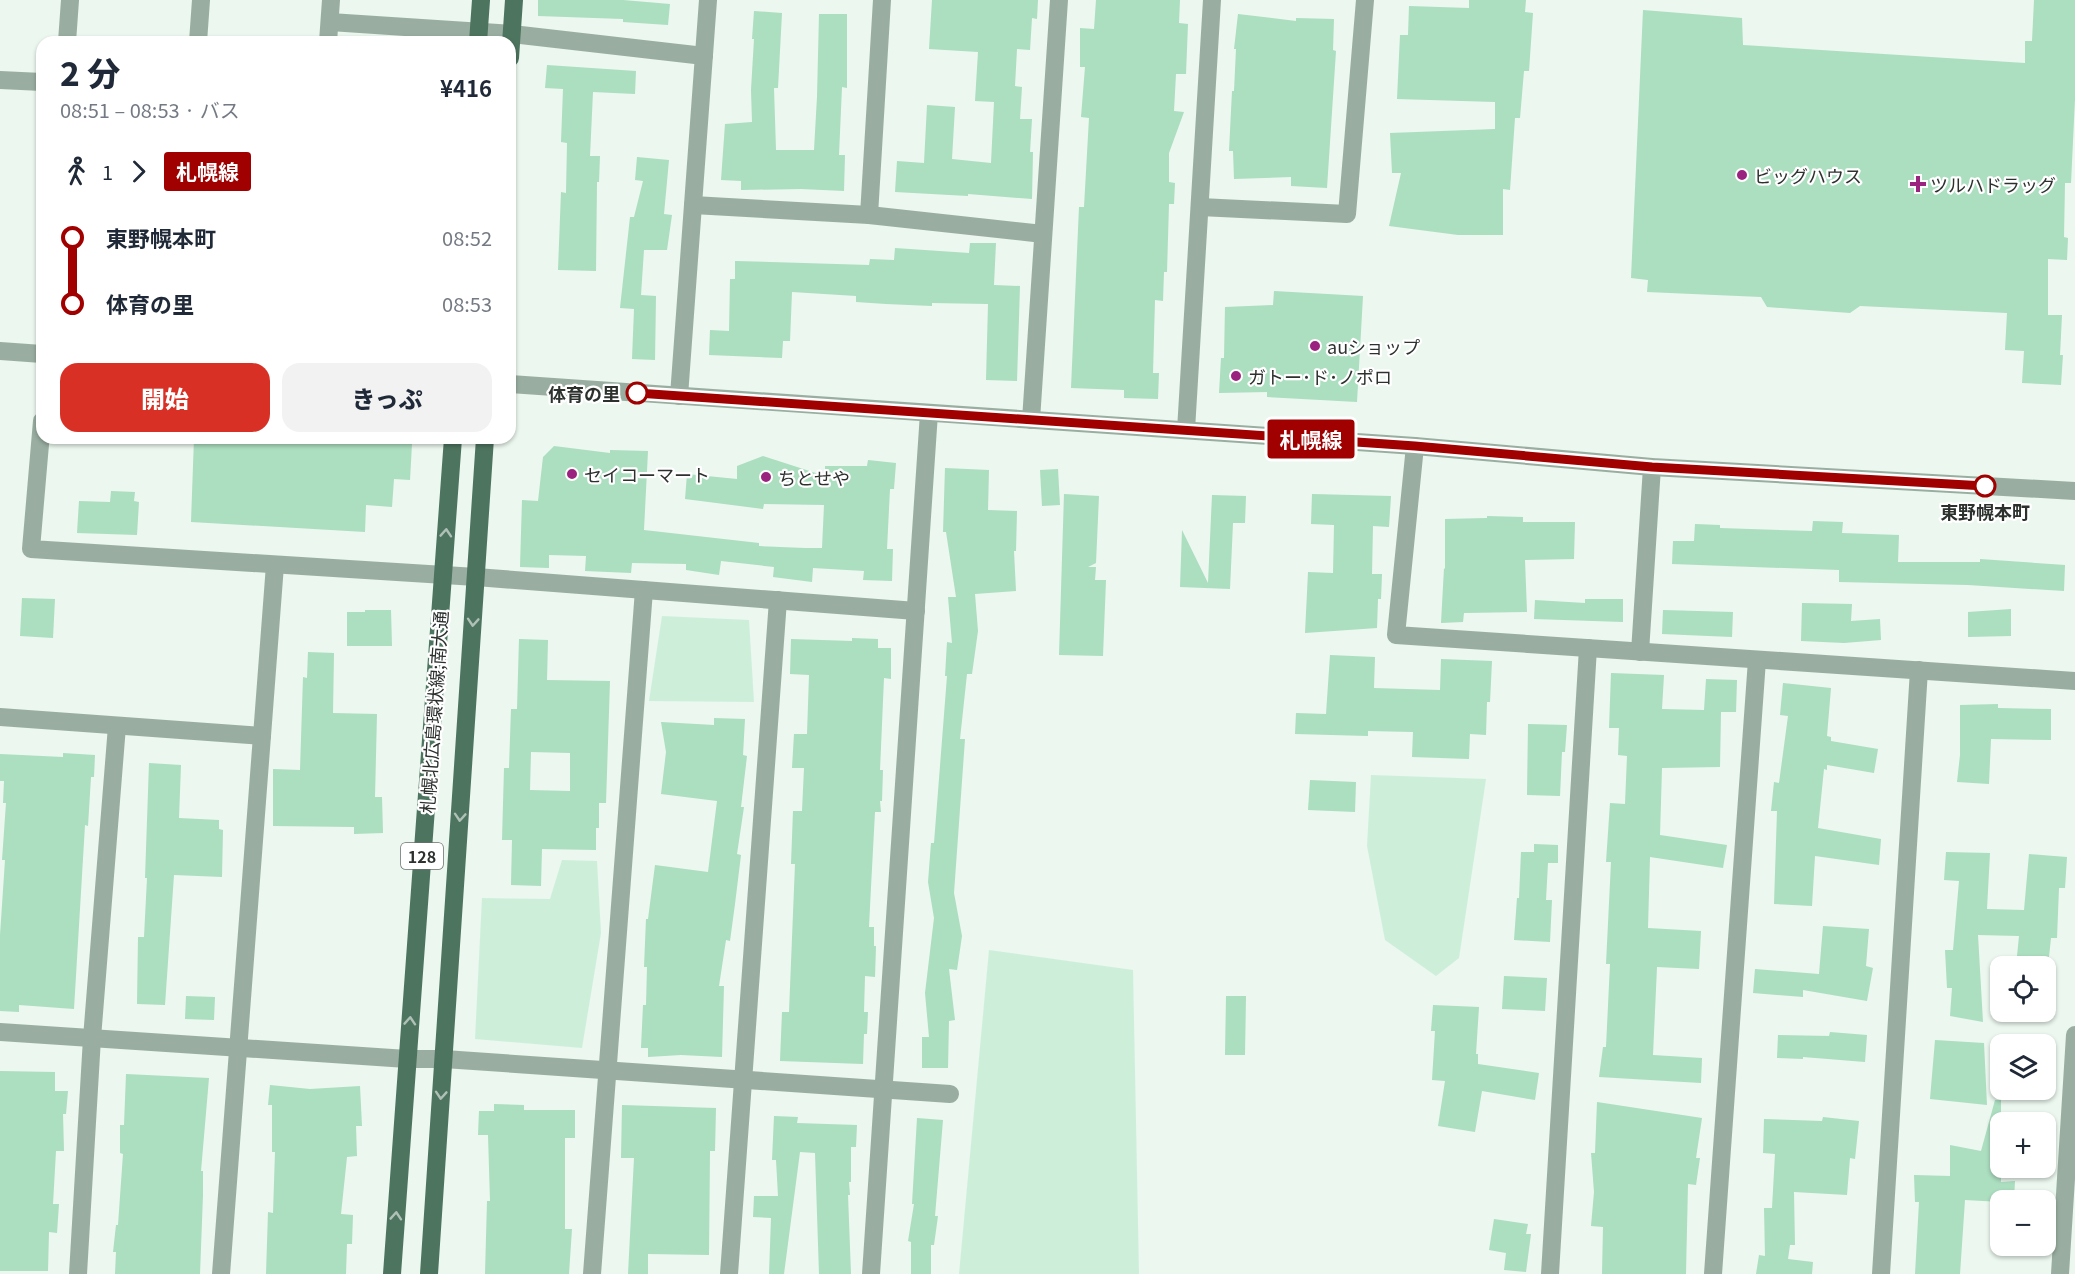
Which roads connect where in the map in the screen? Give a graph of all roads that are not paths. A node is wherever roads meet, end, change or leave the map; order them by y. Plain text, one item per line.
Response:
1 (70, 0) edge
2 (201, 0) edge
3 (331, 0) edge
4 (481, 0) edge
5 (514, 0) edge
6 (708, 0) edge
7 (882, 0) edge
8 (1059, 0) edge
9 (1212, 0) edge
10 (1365, 0) edge
11 (330, 22) junction
12 (512, 34) junction
13 (67, 36) edge
14 (198, 36) edge
15 (329, 36) edge
16 (468, 36) edge
17 (478, 36) edge
18 (489, 36) edge
19 (704, 56) junction
20 (0, 80) edge
21 (36, 82) edge
22 (693, 205) junction
23 (1200, 207) junction
24 (869, 215) junction
25 (1043, 234) junction
26 (0, 351) edge
27 (36, 354) edge
28 (516, 384) edge
29 (679, 396) junction
30 (929, 413) junction
31 (1031, 420) junction
32 (1185, 430) junction
33 (40, 444) edge
34 (453, 444) edge
35 (485, 444) edge
36 (1415, 446) junction
37 (1652, 467) junction
38 (2075, 491) edge
39 (275, 565) junction
40 (443, 576) junction
41 (476, 577) junction
42 (644, 590) junction
43 (778, 600) junction
44 (916, 611) junction
45 (1588, 648) junction
46 (1640, 652) junction
47 (1757, 660) junction
48 (1919, 670) junction
49 (2075, 681) edge
50 (0, 717) edge
51 (117, 726) junction
52 (262, 736) junction
53 (0, 1032) edge
54 (2075, 1035) edge
55 (92, 1038) junction
56 (237, 1048) junction
57 (407, 1059) junction
58 (444, 1059) junction
59 (608, 1071) junction
60 (743, 1080) junction
61 (883, 1090) junction
62 (951, 1094) dead end
63 (78, 1274) edge
64 (221, 1274) edge
65 (392, 1274) edge
66 (429, 1274) edge
67 (592, 1274) edge
68 (729, 1274) edge
69 (871, 1274) edge
70 (1550, 1274) edge
71 (1713, 1274) edge
72 (1881, 1274) edge
73 (2060, 1274) edge

1 - 13 street
2 - 14 street
3 - 11 street
4 - 17 main road
5 - 12 main road
6 - 19 street
7 - 24 street
8 - 25 street
9 - 23 street
10 - 23 street
11 - 15 street
11 - 16 street
12 - 18 street
12 - 19 street
19 - 22 street
20 - 21 street
22 - 24 street
22 - 29 street
23 - 32 street
24 - 25 street
25 - 31 street
26 - 27 street
28 - 29 street
29 - 30 street
30 - 31 street
30 - 44 street
31 - 32 street
32 - 36 street
33 - 39 street
40 -> 34 main road, 札幌北広島環状線;南大通 / 128
35 - 41 main road, 札幌北広島環状線;南大通 / 128
36 - 37 street
36 - 45 street
37 - 38 street
37 - 46 street
39 - 40 street
39 - 52 street
40 - 41 street
57 -> 40 main road, 札幌北広島環状線;南大通 / 128
41 - 42 street
41 -> 58 main road, 札幌北広島環状線;南大通 / 128
42 - 43 street
42 - 59 street
43 - 44 street
43 - 60 street
44 - 61 street
45 - 46 street
45 - 70 street
46 - 47 street
47 - 48 street
47 - 71 street
48 - 49 street
48 - 72 street
50 - 51 street
51 - 52 street
51 - 55 street
52 - 56 street
53 - 55 street
54 - 73 street
55 - 56 street
55 - 63 street
56 - 57 street
56 - 64 street
57 - 58 street
65 -> 57 main road, 札幌北広島環状線;南大通 / 128
58 - 59 street
58 -> 66 main road, 札幌北広島環状線;南大通 / 128
59 - 60 street
59 - 67 street
60 - 61 street
60 - 68 street
61 - 62 street
61 - 69 street

